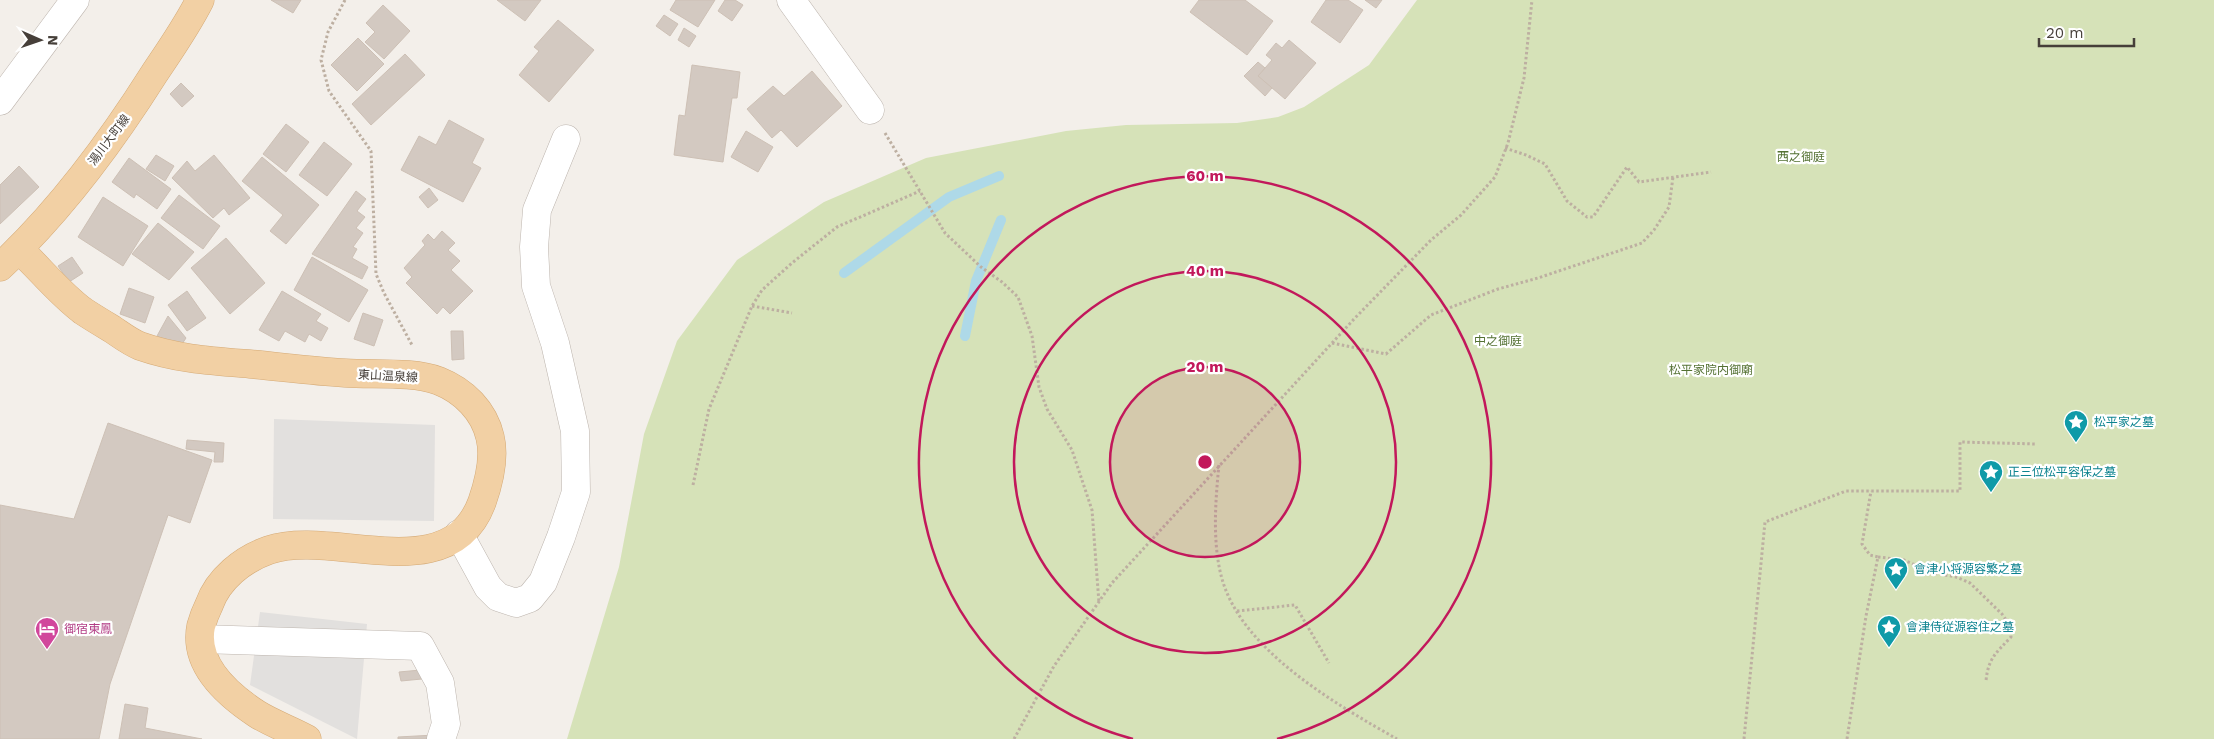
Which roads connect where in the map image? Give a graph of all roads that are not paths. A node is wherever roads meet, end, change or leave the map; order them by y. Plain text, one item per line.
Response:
1 (75, 0) edge
2 (200, 0) edge
3 (791, 0) edge
4 (0, 101) edge
5 (870, 110) road end
6 (566, 139) dead end
7 (10, 258) edge
8 (459, 534) junction
9 (201, 639) junction
10 (307, 739) edge
11 (441, 739) edge

1 - 4 street
2 - 7 main road, 湯川大町線
3 - 5 street
6 - 8 street
7 - 8 main road, 東山温泉線
8 - 9 main road, 東山温泉線
9 - 10 main road, 東山温泉線
9 - 11 street

